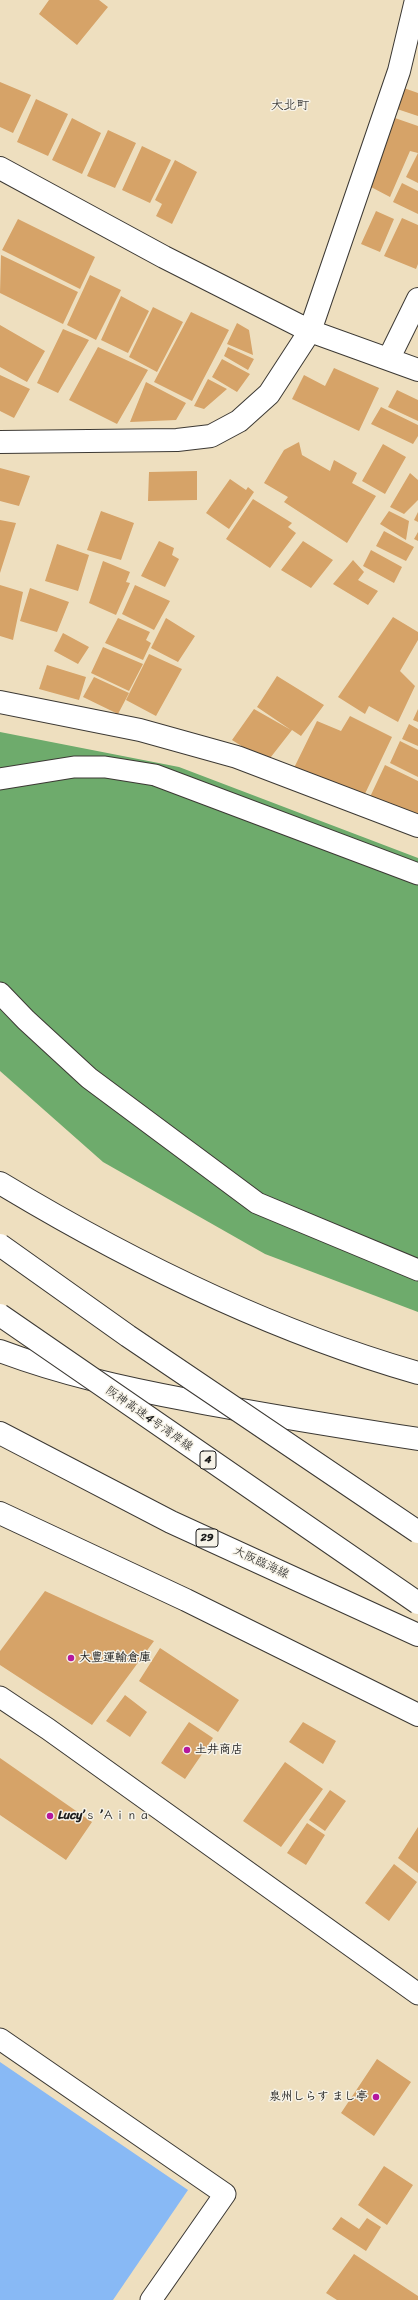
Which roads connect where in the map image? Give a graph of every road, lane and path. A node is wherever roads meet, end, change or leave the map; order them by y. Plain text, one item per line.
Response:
1 (416, 0) edge
2 (0, 168) edge
3 (418, 299) edge
4 (310, 331) junction
5 (389, 358) junction
6 (418, 370) edge
7 (0, 442) edge
8 (0, 702) edge
9 (0, 779) edge
10 (418, 826) edge
11 (418, 874) edge
12 (0, 993) edge
13 (0, 1183) edge
14 (0, 1245) edge
15 (418, 1270) edge
16 (0, 1315) edge
17 (0, 1351) edge
18 (418, 1373) edge
19 (0, 1433) edge
20 (418, 1439) edge
21 (0, 1513) edge
22 (418, 1532) edge
23 (418, 1603) edge
24 (418, 1635) edge
25 (0, 1697) edge
26 (418, 1715) edge
27 (418, 1994) edge
28 (0, 2039) edge
29 (151, 2300) edge

1 - 4 main road
2 - 4 main road
3 - 5 main road
4 - 5 main road
4 - 7 main road
5 - 6 main road
8 - 10 main road
9 - 11 lane
12 - 15 lane
13 - 18 main road
14 - 22 main road, bridge
16 - 23 main road, 阪神高速4号湾岸線 / 4, bridge
17 - 20 main road
19 - 24 main road, 大阪臨海線 / 29
21 - 26 main road
25 - 27 lane
28 - 29 lane

